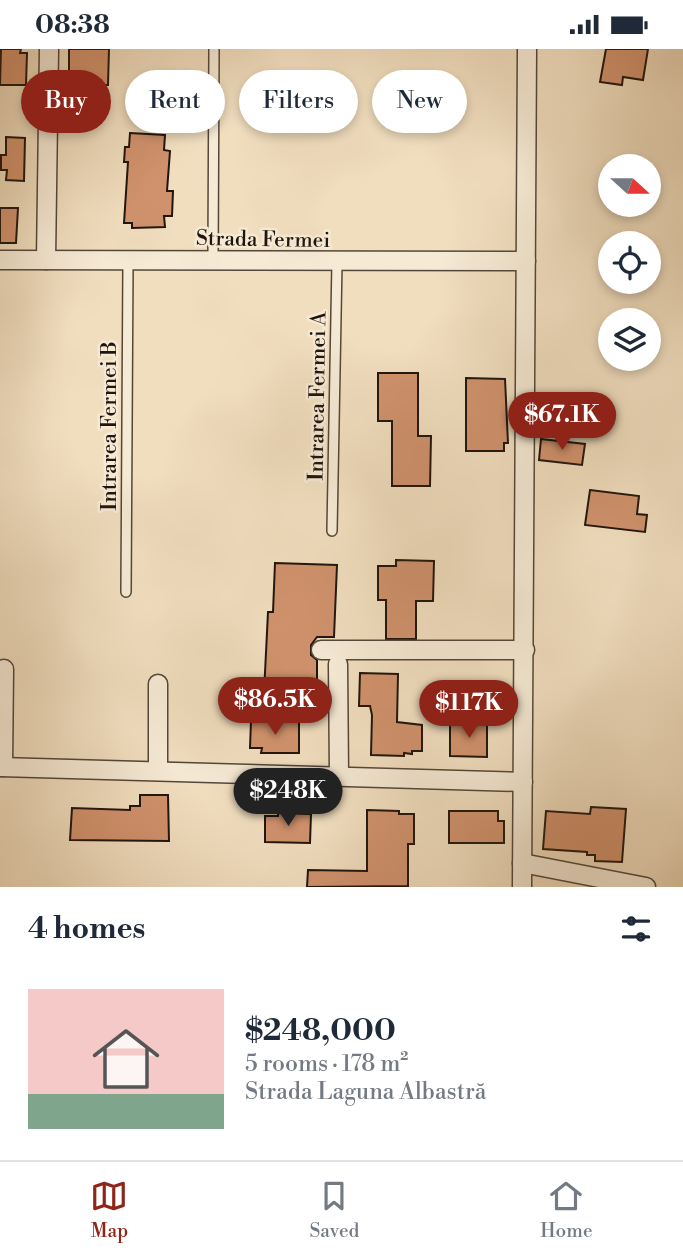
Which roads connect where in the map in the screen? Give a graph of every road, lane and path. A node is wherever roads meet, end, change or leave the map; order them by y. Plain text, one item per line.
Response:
1 (49, 49) edge
2 (214, 49) edge
3 (527, 49) edge
4 (0, 260) edge
5 (46, 260) junction
6 (213, 260) junction
7 (128, 261) junction
8 (526, 261) junction
9 (337, 262) junction
10 (332, 531) dead end
11 (125, 592) dead end
12 (321, 650) dead end
13 (525, 650) junction
14 (338, 664) dead end
15 (4, 669) dead end
16 (158, 684) dead end
17 (1, 767) edge
18 (158, 771) junction
19 (339, 776) junction
20 (523, 782) junction
21 (522, 863) junction
22 (522, 887) edge
23 (646, 887) edge

1 - 5 street
2 - 6 lane
3 - 8 street
4 - 5 street, Strada Fermei
5 - 7 street, Strada Fermei
6 - 7 street, Strada Fermei
6 - 9 street, Strada Fermei
7 - 11 lane, Intrarea Fermei B
8 - 9 street, Strada Fermei
8 - 13 street
9 - 10 lane, Intrarea Fermei A
12 - 13 street
13 - 20 street
14 - 19 street
15 - 17 street
16 - 18 street
17 - 18 street
18 - 19 street
19 - 20 street
20 - 21 street
21 - 22 street
21 - 23 street

